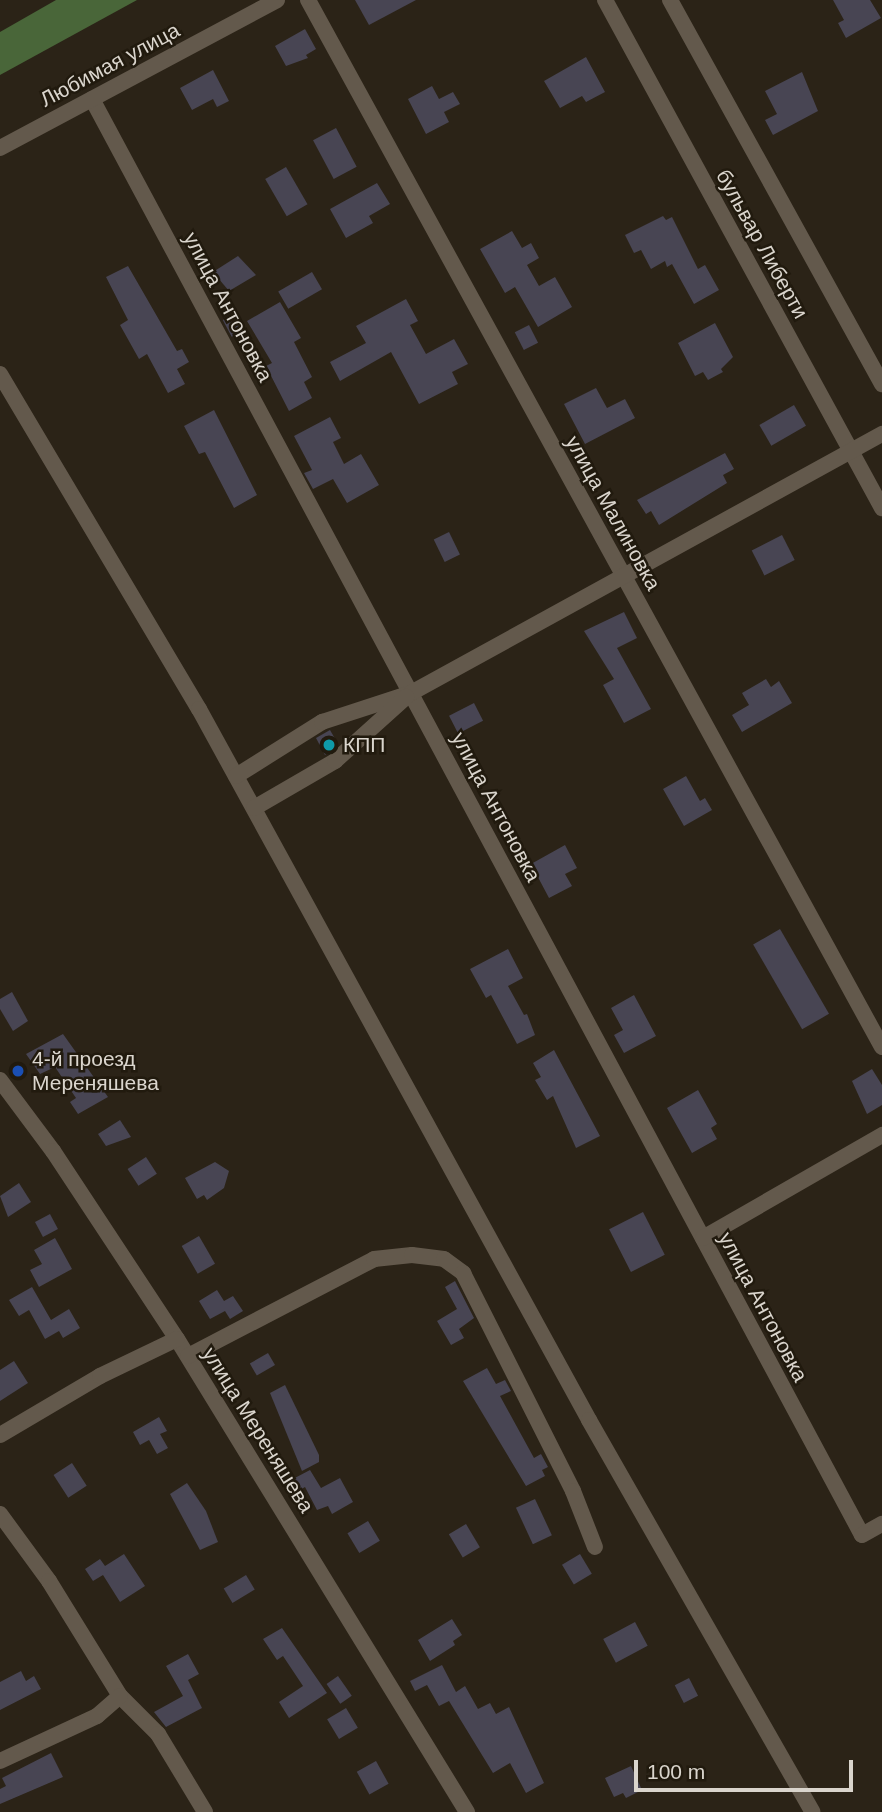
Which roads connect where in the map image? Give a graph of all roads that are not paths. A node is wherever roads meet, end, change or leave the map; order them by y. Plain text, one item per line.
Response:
1 (277, 0) edge
2 (308, 0) edge
3 (605, 0) edge
4 (670, 0) edge
5 (92, 99) junction
6 (0, 148) edge
7 (0, 374) edge
8 (882, 384) edge
9 (882, 435) edge
10 (851, 452) junction
11 (882, 508) edge
12 (625, 578) junction
13 (411, 693) junction
14 (236, 776) junction
15 (254, 808) junction
16 (882, 1047) edge
17 (0, 1080) edge
18 (882, 1135) edge
19 (703, 1238) junction
20 (177, 1339) junction
21 (188, 1356) junction
22 (0, 1435) edge
23 (0, 1514) edge
24 (882, 1524) edge
25 (595, 1547) dead end
26 (120, 1696) junction
27 (0, 1761) edge
28 (205, 1812) edge
29 (467, 1812) edge
30 (813, 1812) edge

1 - 5 street, Любимая улица
2 - 12 street, улица Малиновка
3 - 10 street, бульвар Либерти
4 - 8 street, бульвар Либерти
5 - 6 street, Любимая улица
5 - 13 street, улица Антоновка
7 - 14 street
9 - 10 street
10 - 11 street, бульвар Либерти
10 - 12 street
12 - 13 street
12 - 16 street, улица Малиновка
13 - 14 street
13 - 15 street
13 - 19 street, улица Антоновка
14 - 15 street
15 - 30 street
17 - 20 street, улица Мереняшева
18 - 19 street
19 - 24 street, улица Антоновка
20 - 21 street, улица Мереняшева
20 - 22 street
21 - 25 street
21 - 29 street, улица Мереняшева
23 - 26 street
26 - 27 street
26 - 28 street

